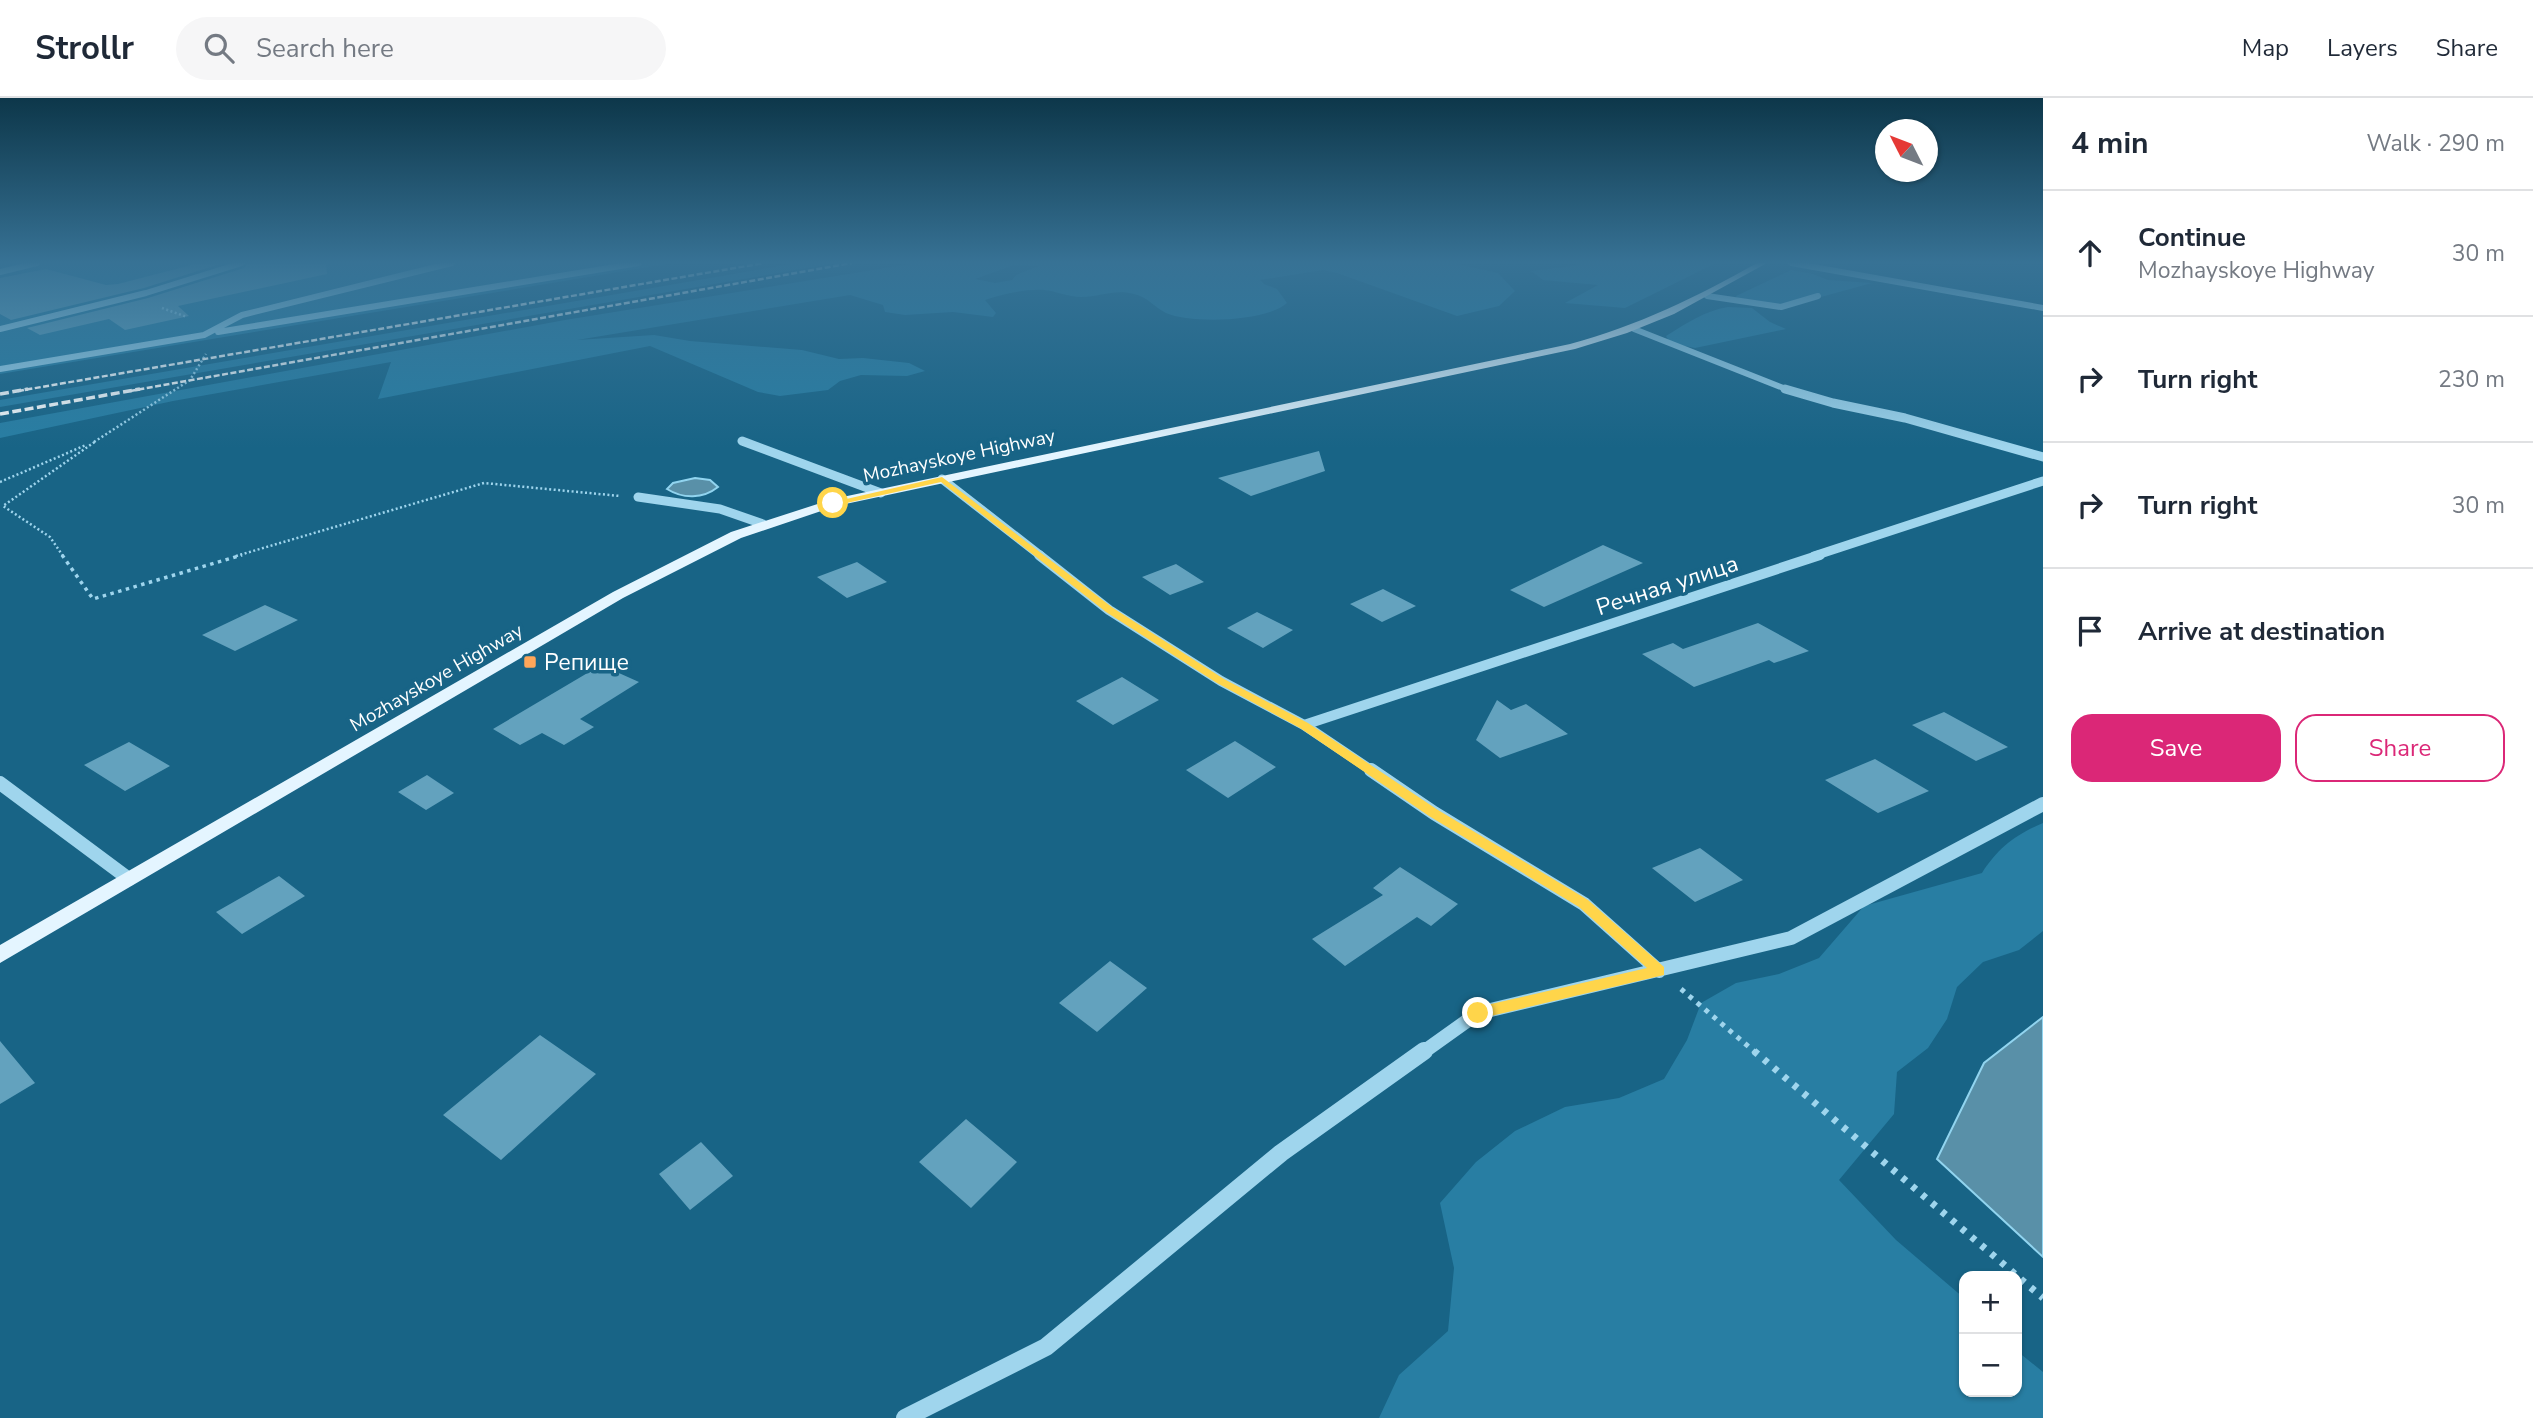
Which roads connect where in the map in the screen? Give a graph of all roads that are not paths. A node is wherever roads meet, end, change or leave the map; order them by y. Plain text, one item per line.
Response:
1 (18, 325) edge
2 (224, 325) edge
3 (267, 325) edge
4 (1644, 325) edge
5 (0, 329) edge
6 (1634, 329) junction
7 (204, 335) junction
8 (0, 369) edge
9 (742, 441) dead end
10 (2043, 457) edge
11 (942, 479) junction
12 (2043, 481) edge
13 (881, 493) junction
14 (638, 497) road end
15 (762, 524) junction
16 (1304, 725) junction
17 (0, 783) edge
18 (2043, 804) edge
19 (129, 879) junction
20 (0, 955) edge
21 (1659, 971) junction
22 (905, 1418) edge

1 - 5 street
2 - 7 street
3 - 7 street
4 - 6 main road, Mozhayskoye Highway
6 - 10 street
6 - 11 main road, Mozhayskoye Highway
7 - 8 street
9 - 13 street
11 - 13 main road, Mozhayskoye Highway
11 - 16 street
12 - 16 street, Речная улица
13 - 15 main road, Mozhayskoye Highway
14 - 15 lane
15 - 19 main road, Mozhayskoye Highway
16 - 21 street
17 - 19 street
18 - 21 street
19 - 20 main road, Mozhayskoye Highway
21 - 22 street

